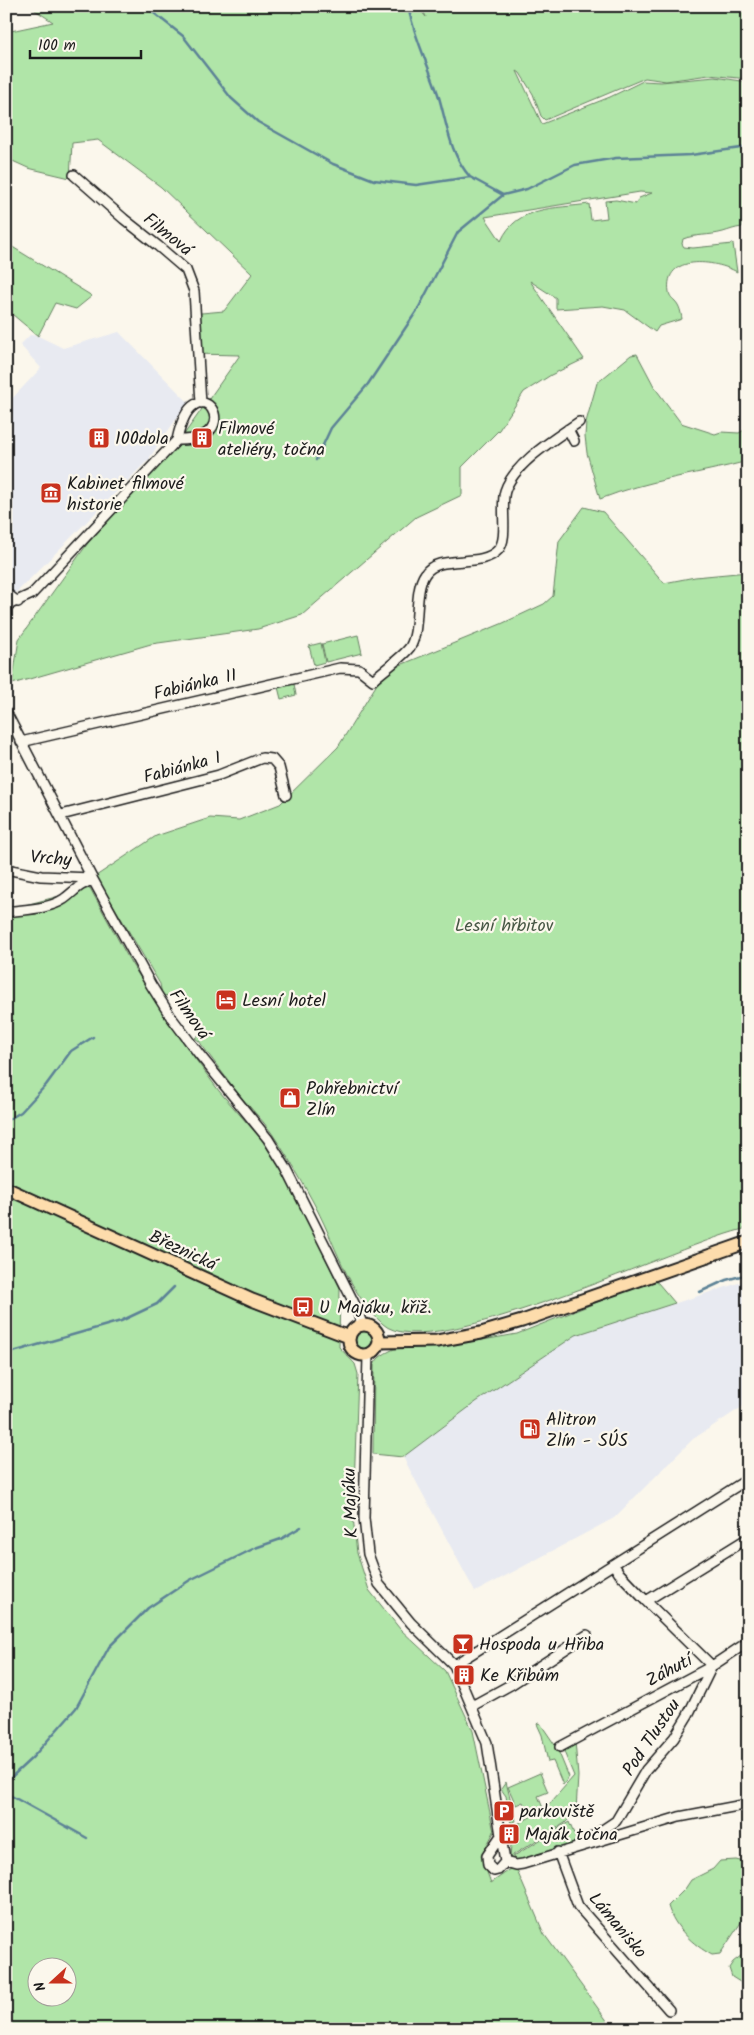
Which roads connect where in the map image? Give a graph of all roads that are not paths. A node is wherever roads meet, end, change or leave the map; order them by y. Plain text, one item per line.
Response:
1 (74, 175) dead end
2 (201, 402) junction
3 (579, 422) dead end
4 (568, 429) junction
5 (177, 440) junction
6 (574, 441) dead end
7 (6, 592) edge
8 (18, 602) junction
9 (6, 606) edge
10 (6, 712) edge
11 (21, 742) junction
12 (286, 796) dead end
13 (61, 815) junction
14 (6, 869) edge
15 (93, 879) junction
16 (6, 912) edge
17 (6, 1188) edge
18 (748, 1242) edge
19 (362, 1324) junction
20 (349, 1337) junction
21 (379, 1342) junction
22 (368, 1355) junction
23 (748, 1479) edge
24 (748, 1538) edge
25 (614, 1565) junction
26 (646, 1601) junction
27 (587, 1636) dead end
28 (748, 1642) edge
29 (454, 1665) junction
30 (712, 1666) junction
31 (472, 1706) junction
32 (560, 1747) dead end
33 (748, 1804) edge
34 (502, 1834) junction
35 (577, 1847) junction
36 (558, 1852) junction
37 (506, 1862) junction
38 (669, 2010) dead end

1 - 2 street, Filmová
2 - 5 street
2 - 5 street
3 - 4 street
4 - 6 street
4 - 11 street, Fabiánka II
5 - 8 street
7 - 8 street
8 - 9 street
10 - 11 street, Filmová
11 - 13 street, Filmová
12 - 13 street, Fabiánka I
13 - 15 street, Filmová
14 - 15 street, Vrchy
15 - 16 street
15 - 19 street, Filmová
17 - 20 main road, Březnická
18 - 21 main road
19 - 20 main road
19 - 21 main road
20 - 22 main road
21 - 22 main road
22 - 29 street, K Majáku
23 - 25 street
24 - 26 street
25 - 26 street, Záhutí
25 - 29 street
26 - 30 street, Záhutí
27 - 31 street
28 - 30 street
29 - 31 street, K Majáku
30 - 32 street, Záhutí
30 - 35 street, Pod Tlustou
31 - 34 street, K Majáku
33 - 35 street
34 - 37 street, K Majáku
34 - 37 street
35 - 36 street
36 - 37 street
36 - 38 street, Lámanisko

